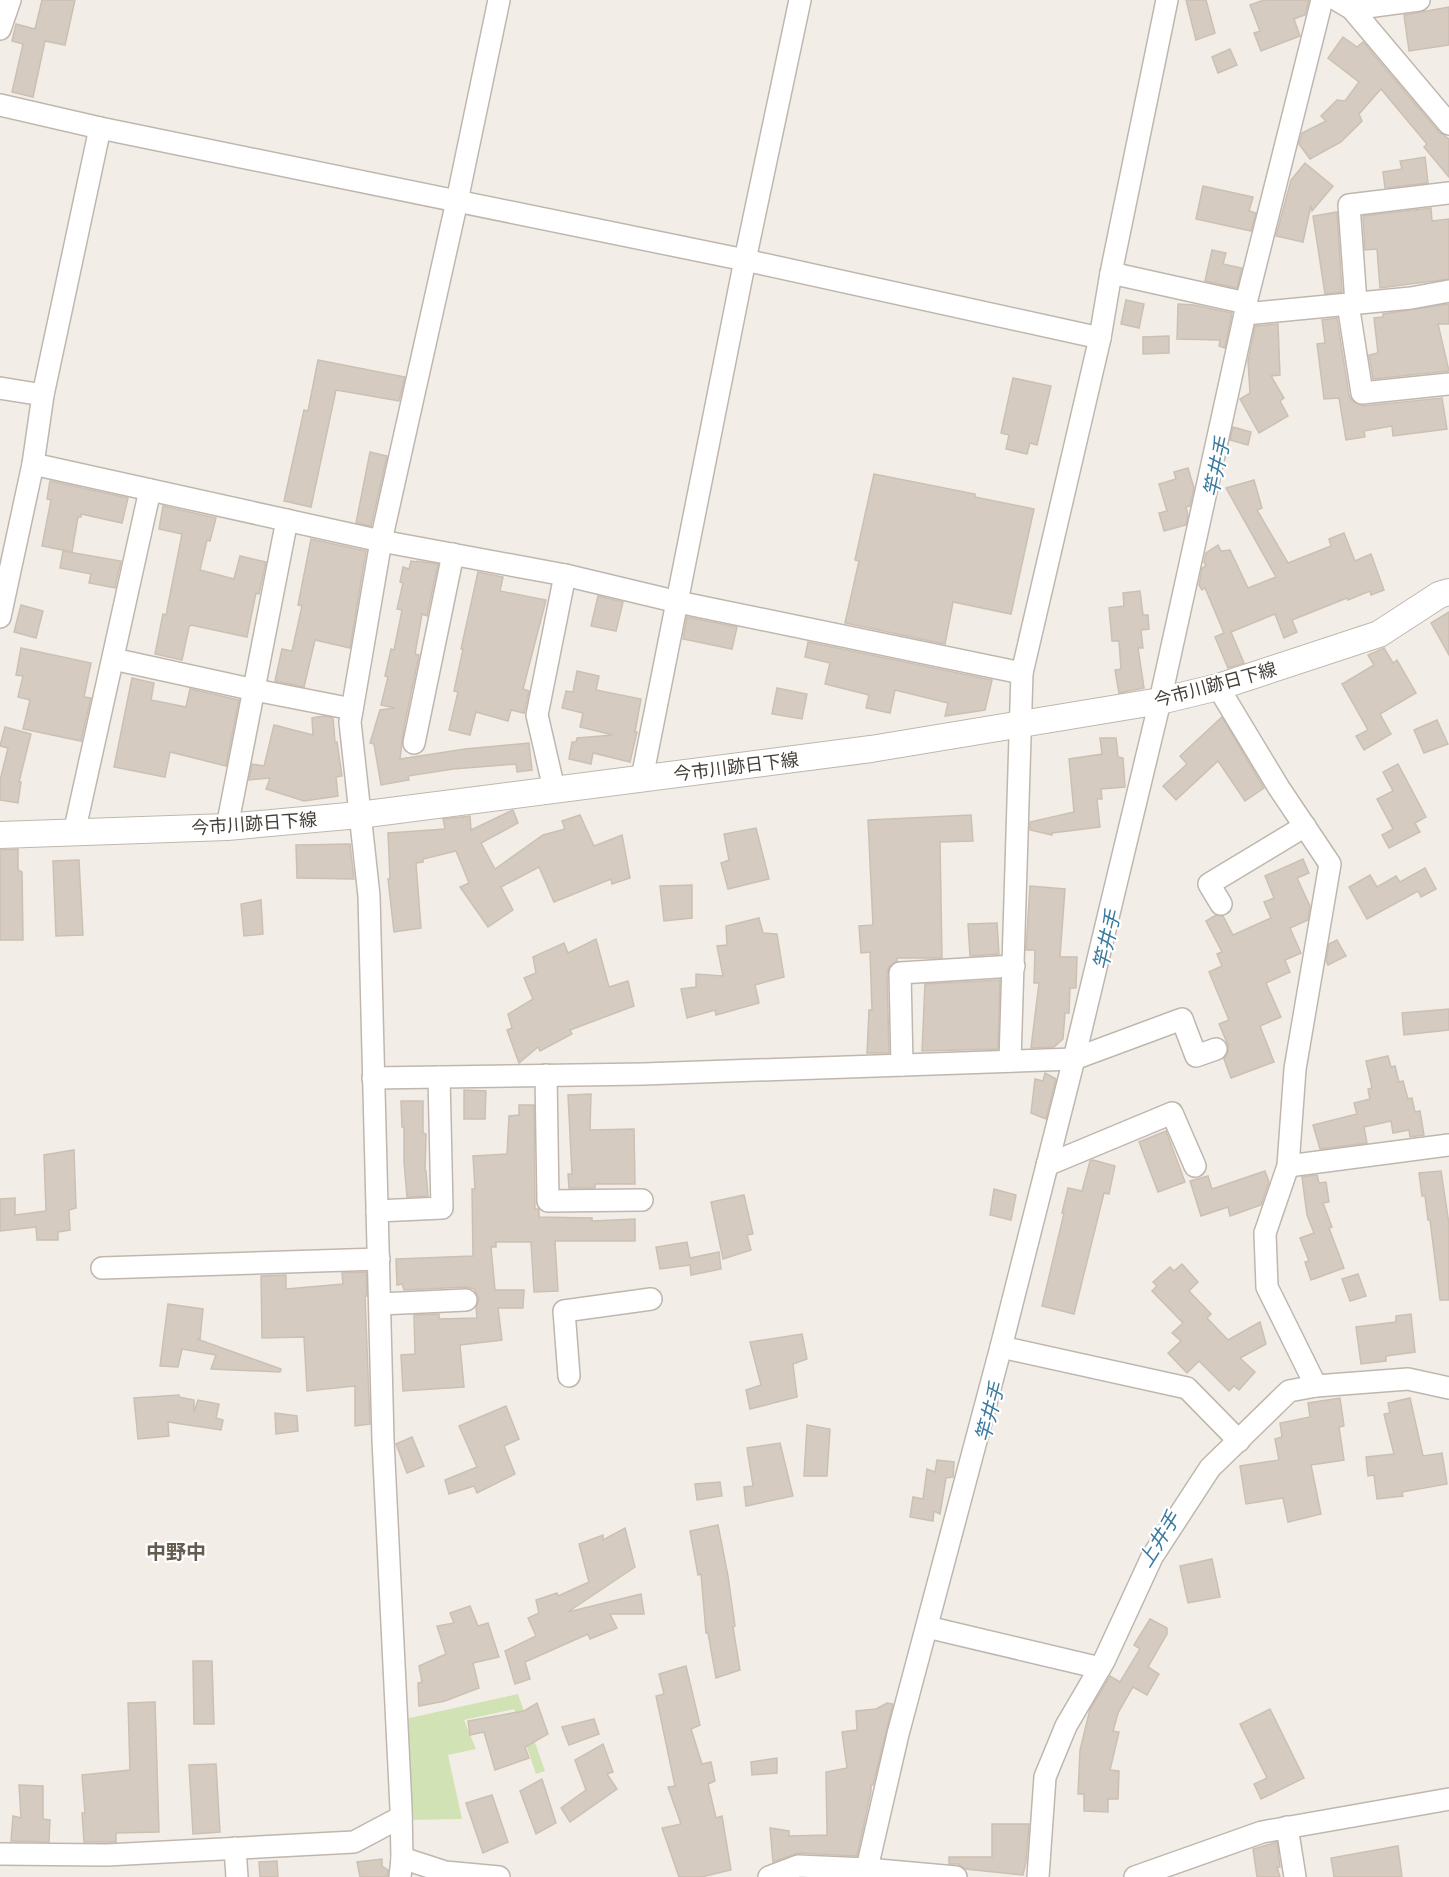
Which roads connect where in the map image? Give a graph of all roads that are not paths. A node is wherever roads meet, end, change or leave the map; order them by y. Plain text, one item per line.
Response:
1 (10, 0) edge
2 (499, 0) edge
3 (800, 0) edge
4 (1167, 0) edge
5 (1322, 0) edge
6 (1419, 0) edge
7 (1344, 5) edge
8 (0, 29) edge
9 (0, 105) edge
10 (1449, 124) edge
11 (100, 128) junction
12 (1449, 193) edge
13 (457, 201) junction
14 (745, 260) junction
15 (1111, 273) junction
16 (1449, 291) edge
17 (1352, 303) junction
18 (1246, 308) junction
19 (1100, 338) junction
20 (1449, 384) edge
21 (0, 388) edge
22 (43, 395) junction
23 (33, 464) junction
24 (150, 490) junction
25 (287, 520) junction
26 (381, 541) junction
27 (453, 554) junction
28 (565, 575) junction
29 (1449, 592) edge
30 (678, 602) junction
31 (0, 617) edge
32 (113, 659) junction
33 (1022, 673) junction
34 (1218, 687) junction
35 (255, 690) junction
36 (1160, 701) junction
37 (352, 709) junction
38 (1021, 723) junction
39 (414, 743) dead end
40 (642, 778) junction
41 (554, 789) junction
42 (359, 814) junction
43 (1305, 826) junction
44 (227, 827) junction
45 (74, 833) junction
46 (0, 835) edge
47 (1221, 904) dead end
48 (1014, 966) junction
49 (1216, 1049) dead end
50 (1074, 1059) junction
51 (1010, 1061) junction
52 (903, 1065) junction
53 (546, 1076) junction
54 (438, 1077) junction
55 (373, 1078) junction
56 (1449, 1145) edge
57 (1047, 1165) junction
58 (1195, 1166) dead end
59 (1288, 1166) junction
60 (642, 1200) dead end
61 (377, 1211) junction
62 (379, 1259) junction
63 (102, 1268) dead end
64 (651, 1299) dead end
65 (466, 1300) dead end
66 (380, 1304) junction
67 (1001, 1347) junction
68 (569, 1376) dead end
69 (1316, 1386) junction
70 (1449, 1389) edge
71 (1239, 1441) junction
72 (927, 1627) junction
73 (1100, 1668) junction
74 (1449, 1799) edge
75 (401, 1817) junction
76 (1287, 1827) junction
77 (236, 1848) junction
78 (0, 1854) edge
79 (401, 1867) edge
80 (866, 1873) edge
81 (237, 1877) edge
82 (499, 1877) edge
83 (769, 1877) edge
84 (956, 1877) edge
85 (1038, 1877) edge
86 (1135, 1877) edge
87 (1295, 1877) edge

1 - 8 street
2 - 13 street
3 - 14 street
4 - 15 street
5 - 18 street
6 - 7 street
7 - 10 street
9 - 11 street
11 - 13 street
11 - 22 street
12 - 17 street
13 - 14 street
13 - 26 street
14 - 19 street
14 - 30 street
15 - 18 street
15 - 19 street
16 - 17 street
17 - 18 street
17 - 20 street
18 - 36 street
19 - 33 street
21 - 22 street
22 - 23 street
23 - 24 street
23 - 31 street
24 - 25 street
24 - 32 street
25 - 26 street
25 - 35 street
26 - 27 street
26 - 37 street
27 - 28 street
27 - 39 street
28 - 30 street
28 - 41 street
29 - 34 street, 今市川跡日下線
30 - 33 street
30 - 40 street
32 - 35 street
32 - 45 street
33 - 38 street
34 - 36 street, 今市川跡日下線
34 - 43 street
35 - 37 street
35 - 44 street
36 - 38 street, 今市川跡日下線
36 - 50 street
37 - 42 street
38 - 40 street, 今市川跡日下線
38 - 48 street
40 - 41 street, 今市川跡日下線
41 - 42 street, 今市川跡日下線
42 - 44 street, 今市川跡日下線
42 - 55 street
43 - 47 street
43 - 59 street
44 - 45 street, 今市川跡日下線
45 - 46 street, 今市川跡日下線
48 - 51 street
48 - 52 street
49 - 50 street
50 - 51 street
50 - 57 street
51 - 52 street
52 - 53 street
53 - 54 street
53 - 60 street
54 - 55 street
54 - 61 street
55 - 61 street
56 - 59 street
57 - 58 street
57 - 67 street
59 - 69 street
61 - 62 street
62 - 63 street
62 - 66 street
64 - 68 street
65 - 66 street
66 - 75 street
67 - 71 street
67 - 72 street
69 - 70 street
69 - 71 street
71 - 73 street
72 - 73 street
72 - 80 street
73 - 85 street
74 - 76 street
75 - 77 street
75 - 79 street
76 - 86 street
76 - 87 street
77 - 78 street
77 - 81 street
79 - 82 street
80 - 83 street
80 - 84 street

